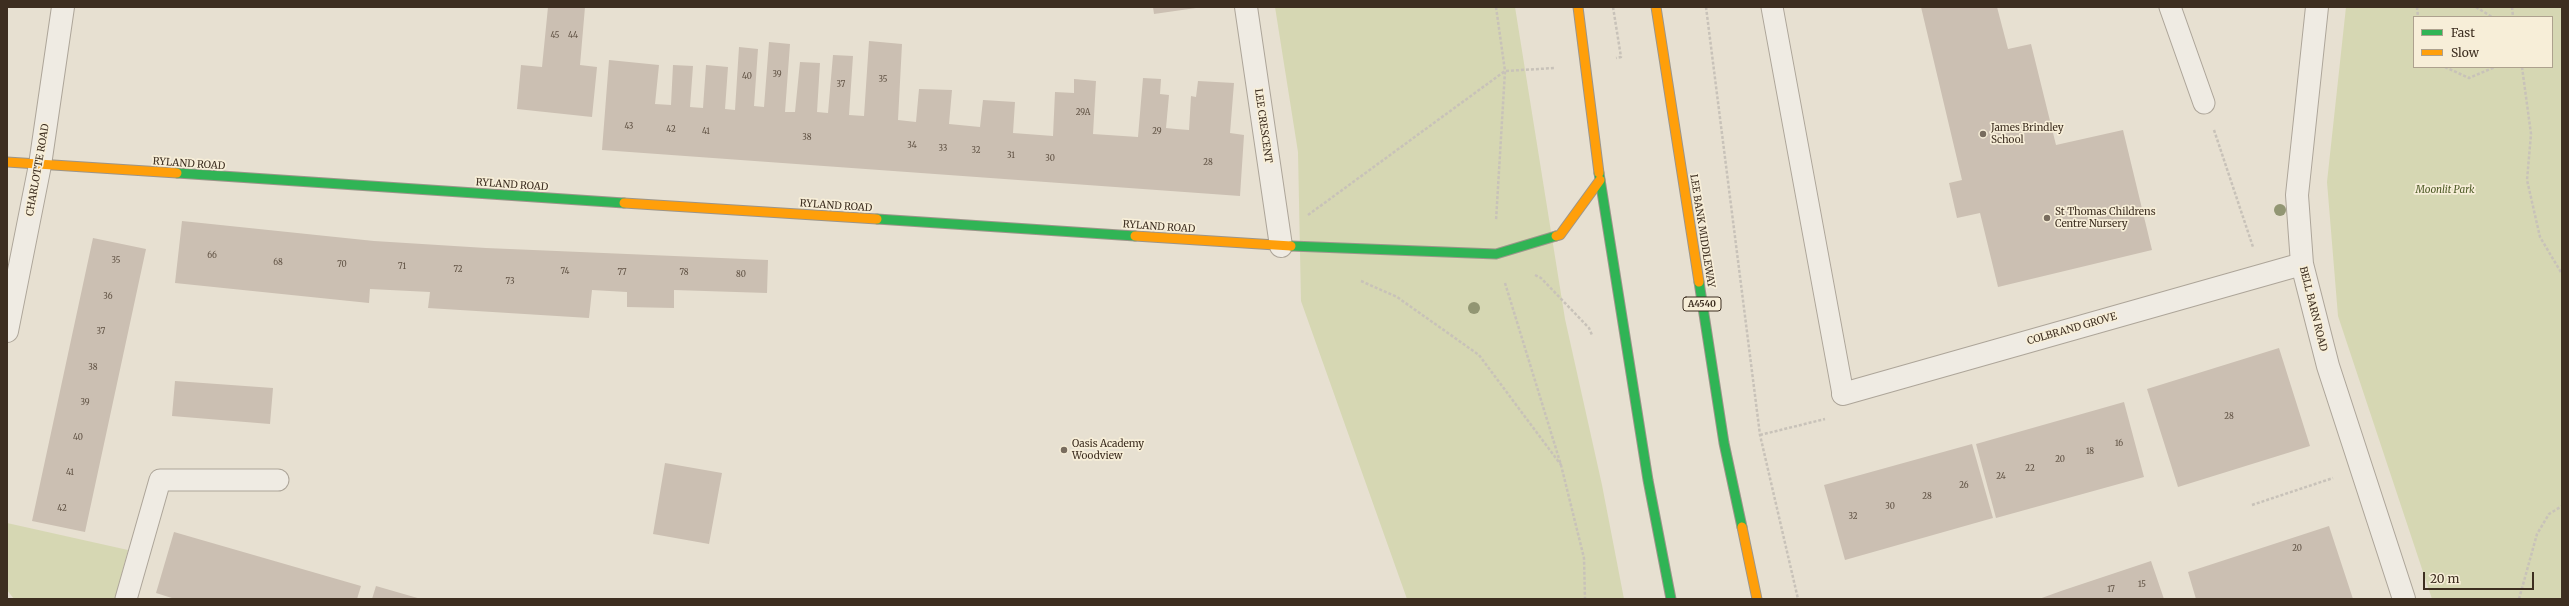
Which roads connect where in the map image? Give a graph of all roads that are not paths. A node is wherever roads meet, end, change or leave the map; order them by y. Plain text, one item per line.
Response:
1 (63, 7) edge
2 (1246, 7) edge
3 (1578, 7) edge
4 (1656, 7) edge
5 (1772, 7) edge
6 (2170, 7) edge
7 (2317, 7) edge
8 (2204, 103) road end
9 (7, 162) edge
10 (40, 165) junction
11 (1600, 180) junction
12 (1281, 246) junction
13 (2302, 264) junction
14 (7, 331) edge
15 (1843, 394) joint
16 (278, 480) dead end
17 (126, 599) edge
18 (1671, 599) edge
19 (1757, 599) edge
20 (2404, 599) edge

1 - 10 street, CHARLOTTE ROAD
2 - 12 street, LEE CRESCENT
3 - 11 main road
4 - 19 main road, LEE BANK MIDDLEWAY / A4540
5 - 15 lane
6 - 8 lane
7 - 13 street, BELL BARN ROAD
9 - 10 main road, RYLAND ROAD
10 - 12 main road, RYLAND ROAD
10 - 14 street, CHARLOTTE ROAD
11 - 12 main road, RYLAND ROAD
11 - 18 main road
13 - 15 street, COLBRAND GROVE
13 - 20 street, BELL BARN ROAD
16 - 17 lane

